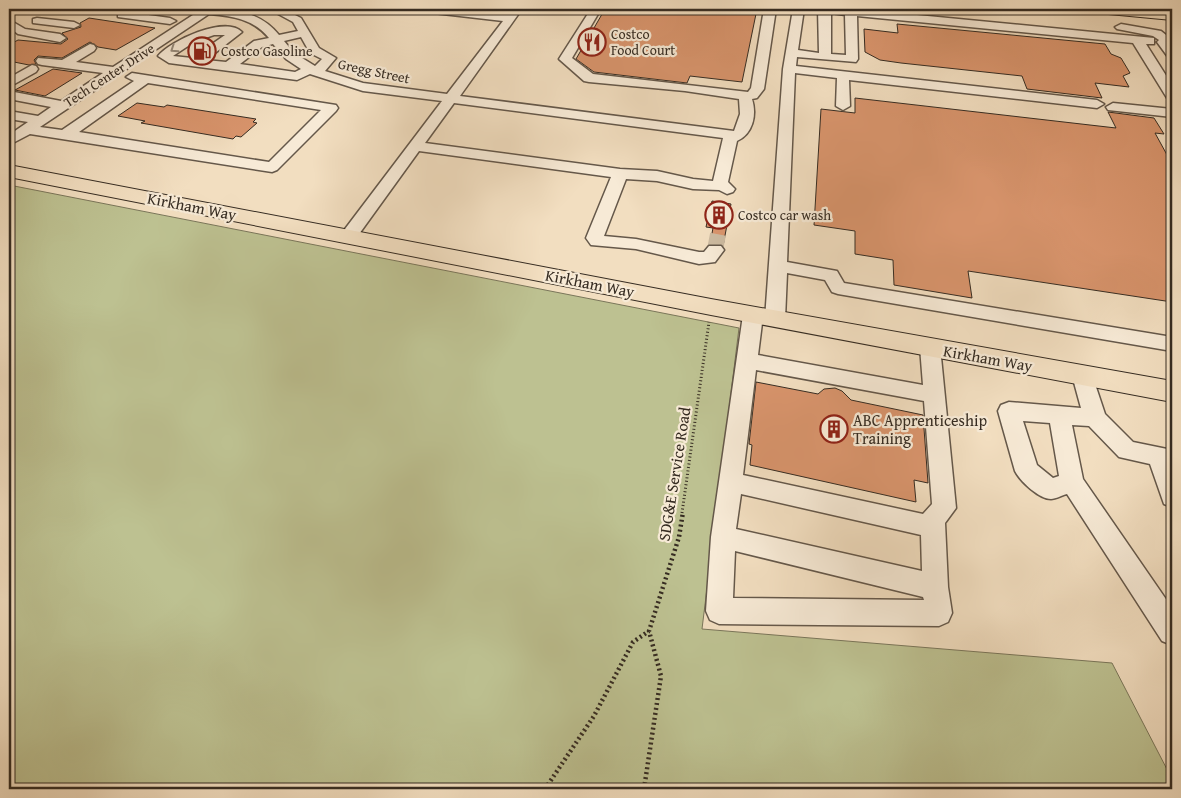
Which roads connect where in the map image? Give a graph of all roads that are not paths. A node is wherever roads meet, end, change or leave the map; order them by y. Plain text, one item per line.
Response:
1 (46, 9) edge
2 (133, 9) edge
3 (192, 9) edge
4 (275, 9) edge
5 (425, 9) edge
6 (596, 9) edge
7 (770, 9) edge
8 (798, 9) edge
9 (824, 9) edge
10 (934, 9) edge
11 (1098, 9) edge
12 (208, 10) edge
13 (851, 12) junction
14 (514, 14) edge
15 (1172, 16) edge
16 (24, 19) junction
17 (170, 21) dead end
18 (261, 23) junction
19 (74, 24) dead end
20 (13, 30) edge
21 (236, 32) junction
22 (305, 33) junction
23 (248, 35) dead end
24 (60, 38) dead end
25 (275, 38) junction
26 (1137, 40) junction
27 (1163, 42) junction
28 (90, 48) dead end
29 (249, 50) junction
30 (792, 53) junction
31 (1172, 54) edge
32 (825, 57) junction
33 (195, 62) junction
34 (64, 64) junction
35 (229, 66) junction
36 (790, 69) junction
37 (314, 70) junction
38 (269, 71) junction
39 (112, 72) junction
40 (843, 75) junction
41 (146, 79) junction
42 (9, 83) edge
43 (9, 95) edge
44 (1172, 95) edge
45 (744, 96) junction
46 (452, 100) junction
47 (1097, 104) dead end
48 (64, 105) junction
49 (843, 106) dead end
50 (1113, 107) dead end
51 (1172, 113) edge
52 (9, 115) edge
53 (40, 120) junction
54 (26, 129) junction
55 (68, 134) junction
56 (737, 136) junction
57 (9, 141) edge
58 (415, 146) junction
59 (9, 171) edge
60 (620, 174) junction
61 (348, 237) junction
62 (715, 250) dead end
63 (778, 266) junction
64 (764, 317) junction
65 (1172, 344) edge
66 (930, 347) junction
67 (747, 360) junction
68 (1082, 375) junction
69 (1172, 392) edge
70 (934, 395) junction
71 (1059, 415) junction
72 (1095, 418) junction
73 (1165, 458) edge
74 (731, 482) junction
75 (1072, 482) junction
76 (1172, 497) edge
77 (933, 527) junction
78 (723, 537) junction
79 (935, 587) junction
80 (1172, 631) edge

1 - 16 street
2 - 17 street
3 - 12 street, Gregg Street
4 - 22 street
5 - 14 street
6 - 45 street
7 - 45 street
8 - 30 street
9 - 13 street
9 - 32 street
10 - 27 street
11 - 15 main road
12 - 18 street, Gregg Street
12 - 39 street, Tech Center Drive
13 - 26 street
13 - 32 street
14 - 46 street
16 - 19 street
16 - 20 street
18 - 21 street
18 - 25 street, Gregg Street
20 - 24 street
21 - 23 street
21 - 33 street
21 -> 33 street
22 - 25 street
22 - 37 street
25 - 29 street
25 - 37 street, Gregg Street
26 - 27 street
26 - 44 street
27 - 31 street
28 - 34 street
29 - 35 street
29 - 38 street
30 - 32 street
30 - 36 street
33 - 35 street
34 - 39 street
34 - 42 street
35 - 38 street
36 - 40 street
36 - 63 street
37 - 38 street
37 - 46 street, Gregg Street
39 - 41 street
39 - 48 street, Tech Center Drive
40 - 47 street
40 - 49 street
41 - 55 street
41 - 55 street
43 - 48 street
45 - 56 street
46 - 56 street, Gregg Street
46 - 58 street
48 - 53 street, Tech Center Drive
50 - 51 street
52 - 53 street
53 - 54 street, Tech Center Drive
54 - 55 street
54 - 57 street, Tech Center Drive
56 - 60 street
58 - 60 street
58 - 61 street
59 - 61 main road, Kirkham Way
60 - 62 street
61 - 64 main road, Kirkham Way
63 - 64 street
63 - 65 street
64 - 66 main road, Kirkham Way
64 - 67 street
66 - 68 main road, Kirkham Way
66 - 70 street
67 - 70 street
67 - 74 street
68 - 69 main road, Kirkham Way
68 - 72 street
70 - 77 street
71 - 72 street
71 - 75 street
71 - 75 street
72 - 73 street
73 - 76 street
74 - 77 street
74 - 78 street
75 - 80 street
77 - 79 street
78 - 79 street
78 - 79 street

